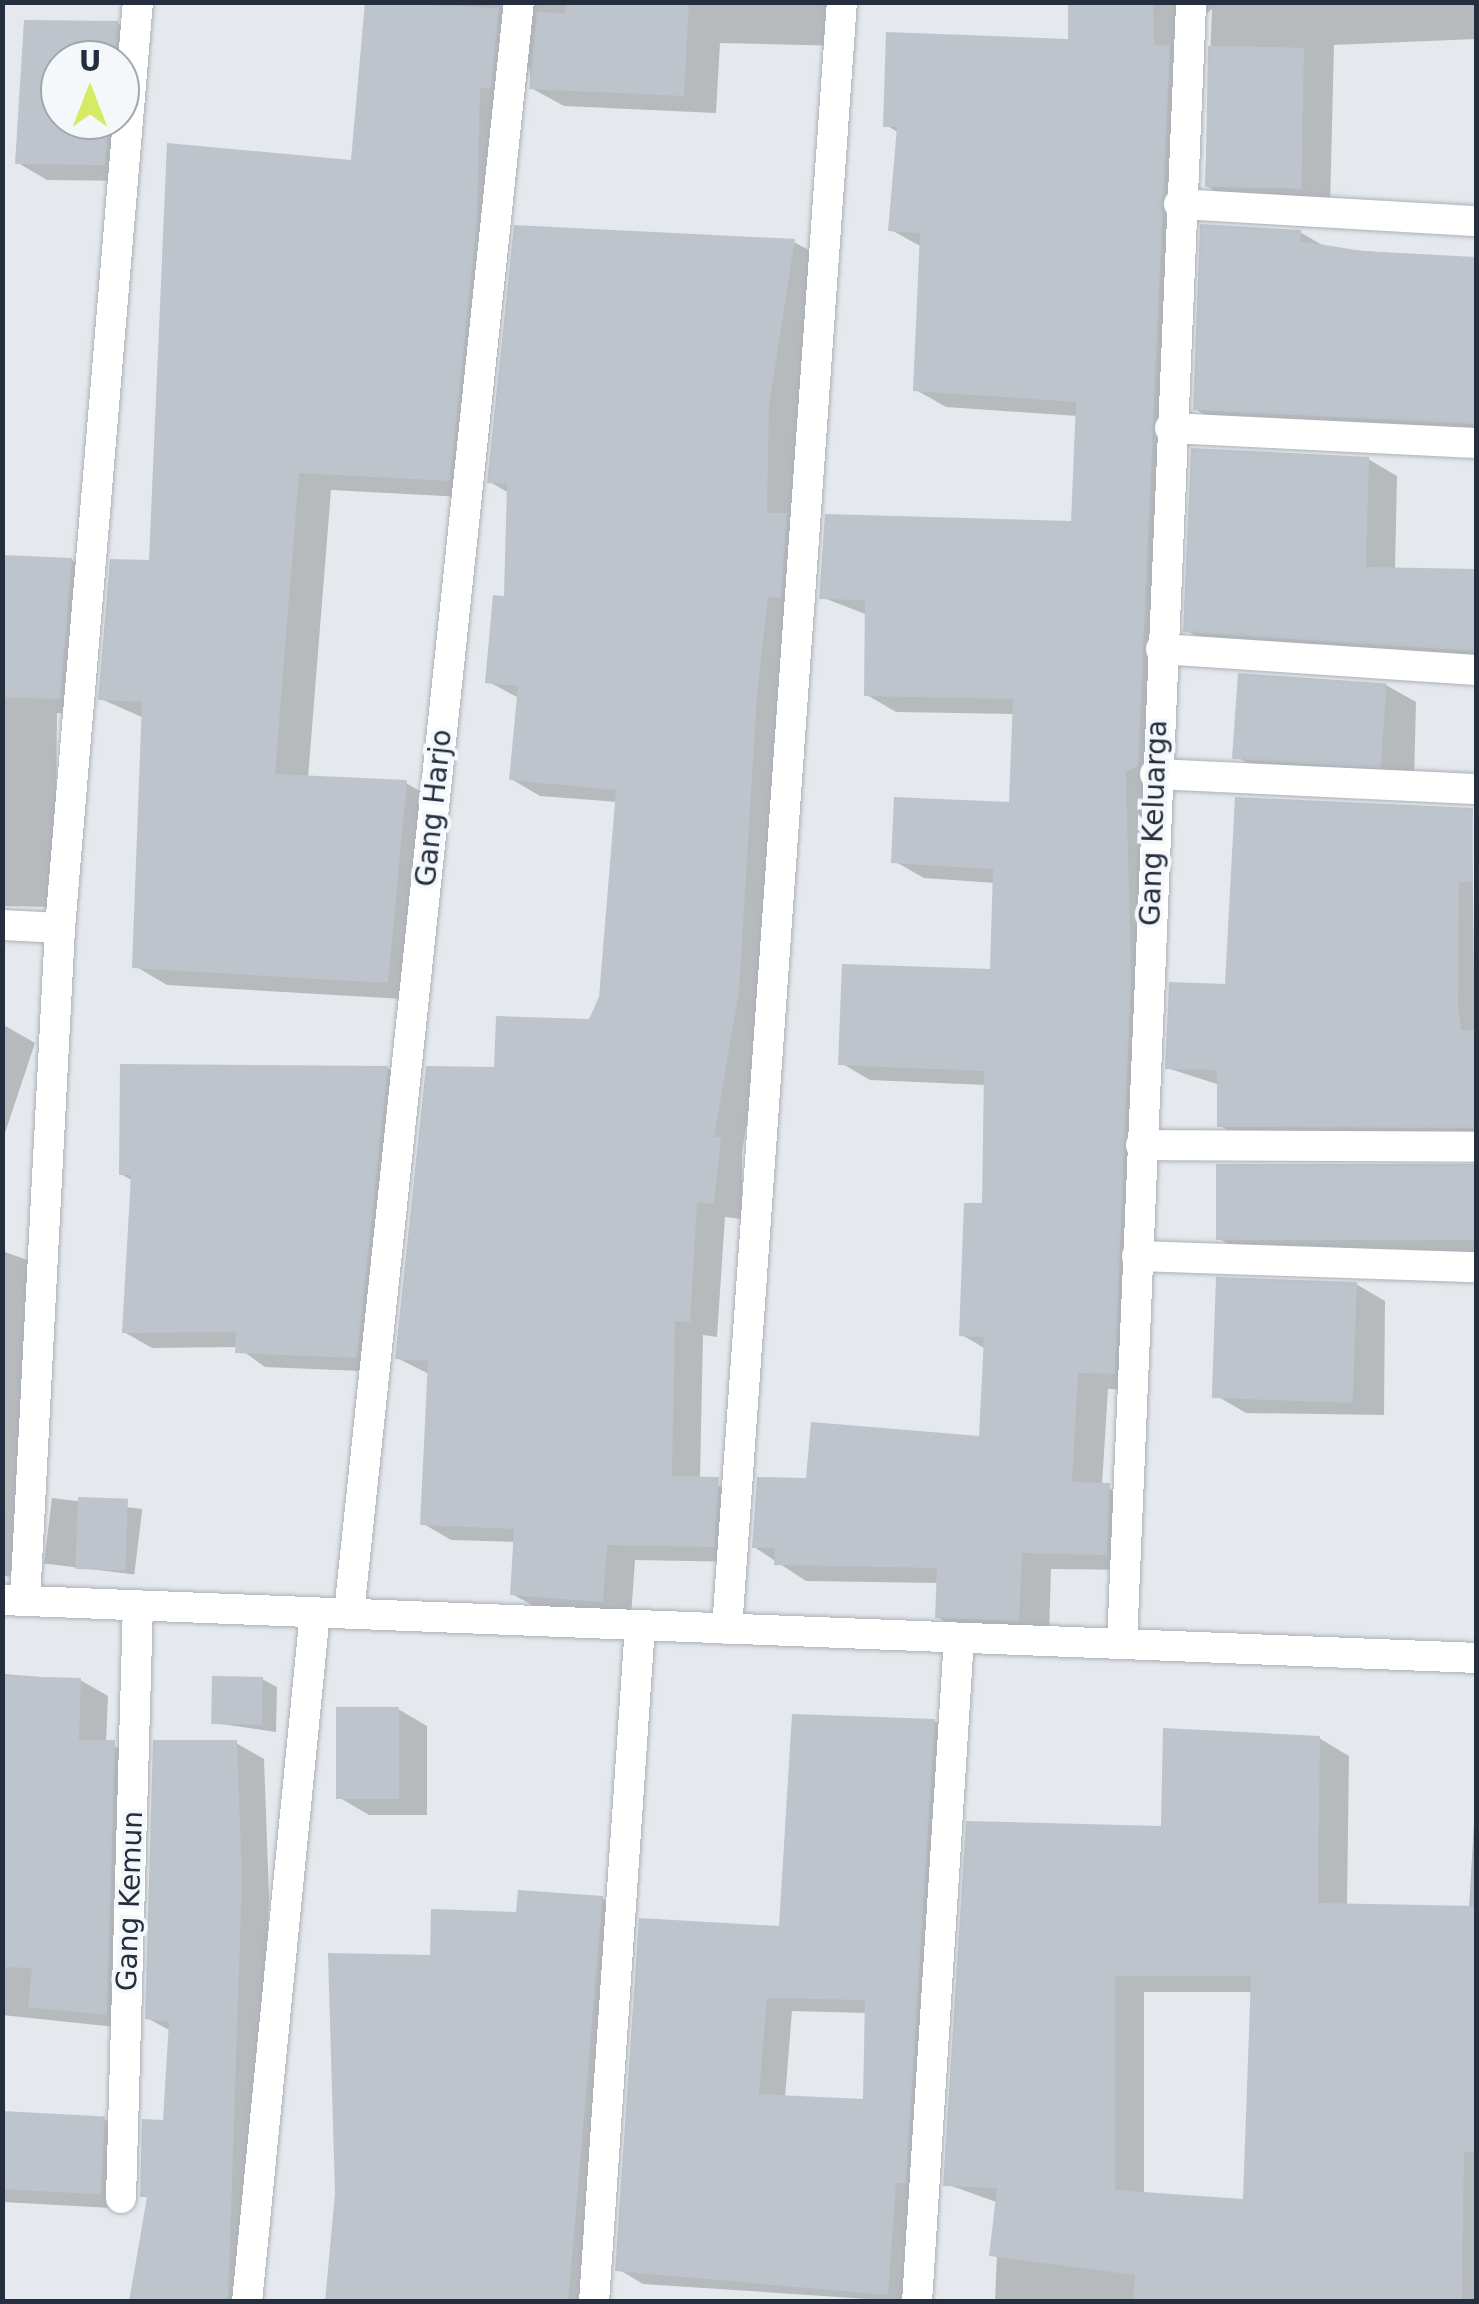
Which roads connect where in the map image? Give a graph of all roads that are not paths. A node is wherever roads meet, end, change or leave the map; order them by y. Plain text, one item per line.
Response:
1 (138, 2) edge
2 (519, 2) edge
3 (842, 2) edge
4 (1191, 2) edge
5 (1179, 204) junction
6 (1476, 221) edge
7 (1170, 428) junction
8 (1476, 443) edge
9 (1161, 649) junction
10 (1476, 670) edge
11 (1155, 774) junction
12 (1476, 789) edge
13 (2, 925) edge
14 (60, 928) junction
15 (1141, 1145) junction
16 (1476, 1146) edge
17 (1137, 1256) junction
18 (1476, 1267) edge
19 (14, 1600) edge
20 (138, 1605) junction
21 (315, 1612) junction
22 (348, 1613) junction
23 (640, 1626) junction
24 (727, 1629) junction
25 (959, 1638) junction
26 (1122, 1644) junction
27 (1476, 1658) edge
28 (121, 2198) dead end
29 (247, 2302) edge
30 (594, 2302) edge
31 (917, 2302) edge

1 - 14 street
2 - 22 street, Gang Harjo
3 - 24 street
4 - 5 street, Gang Keluarga
5 - 6 street
5 - 7 street, Gang Keluarga
7 - 8 street
7 - 9 street, Gang Keluarga
9 - 10 street
9 - 11 street, Gang Keluarga
11 - 12 street
11 - 15 street, Gang Keluarga
13 - 14 street
14 - 19 street
15 - 16 street
15 - 17 street, Gang Keluarga
17 - 18 street
17 - 26 street, Gang Keluarga
19 - 20 street
20 - 21 street
20 - 28 street, Gang Kemun
21 - 22 street
21 - 29 street
22 - 23 street
23 - 24 street
23 - 30 street
24 - 25 street
25 - 26 street
25 - 31 street
26 - 27 street

